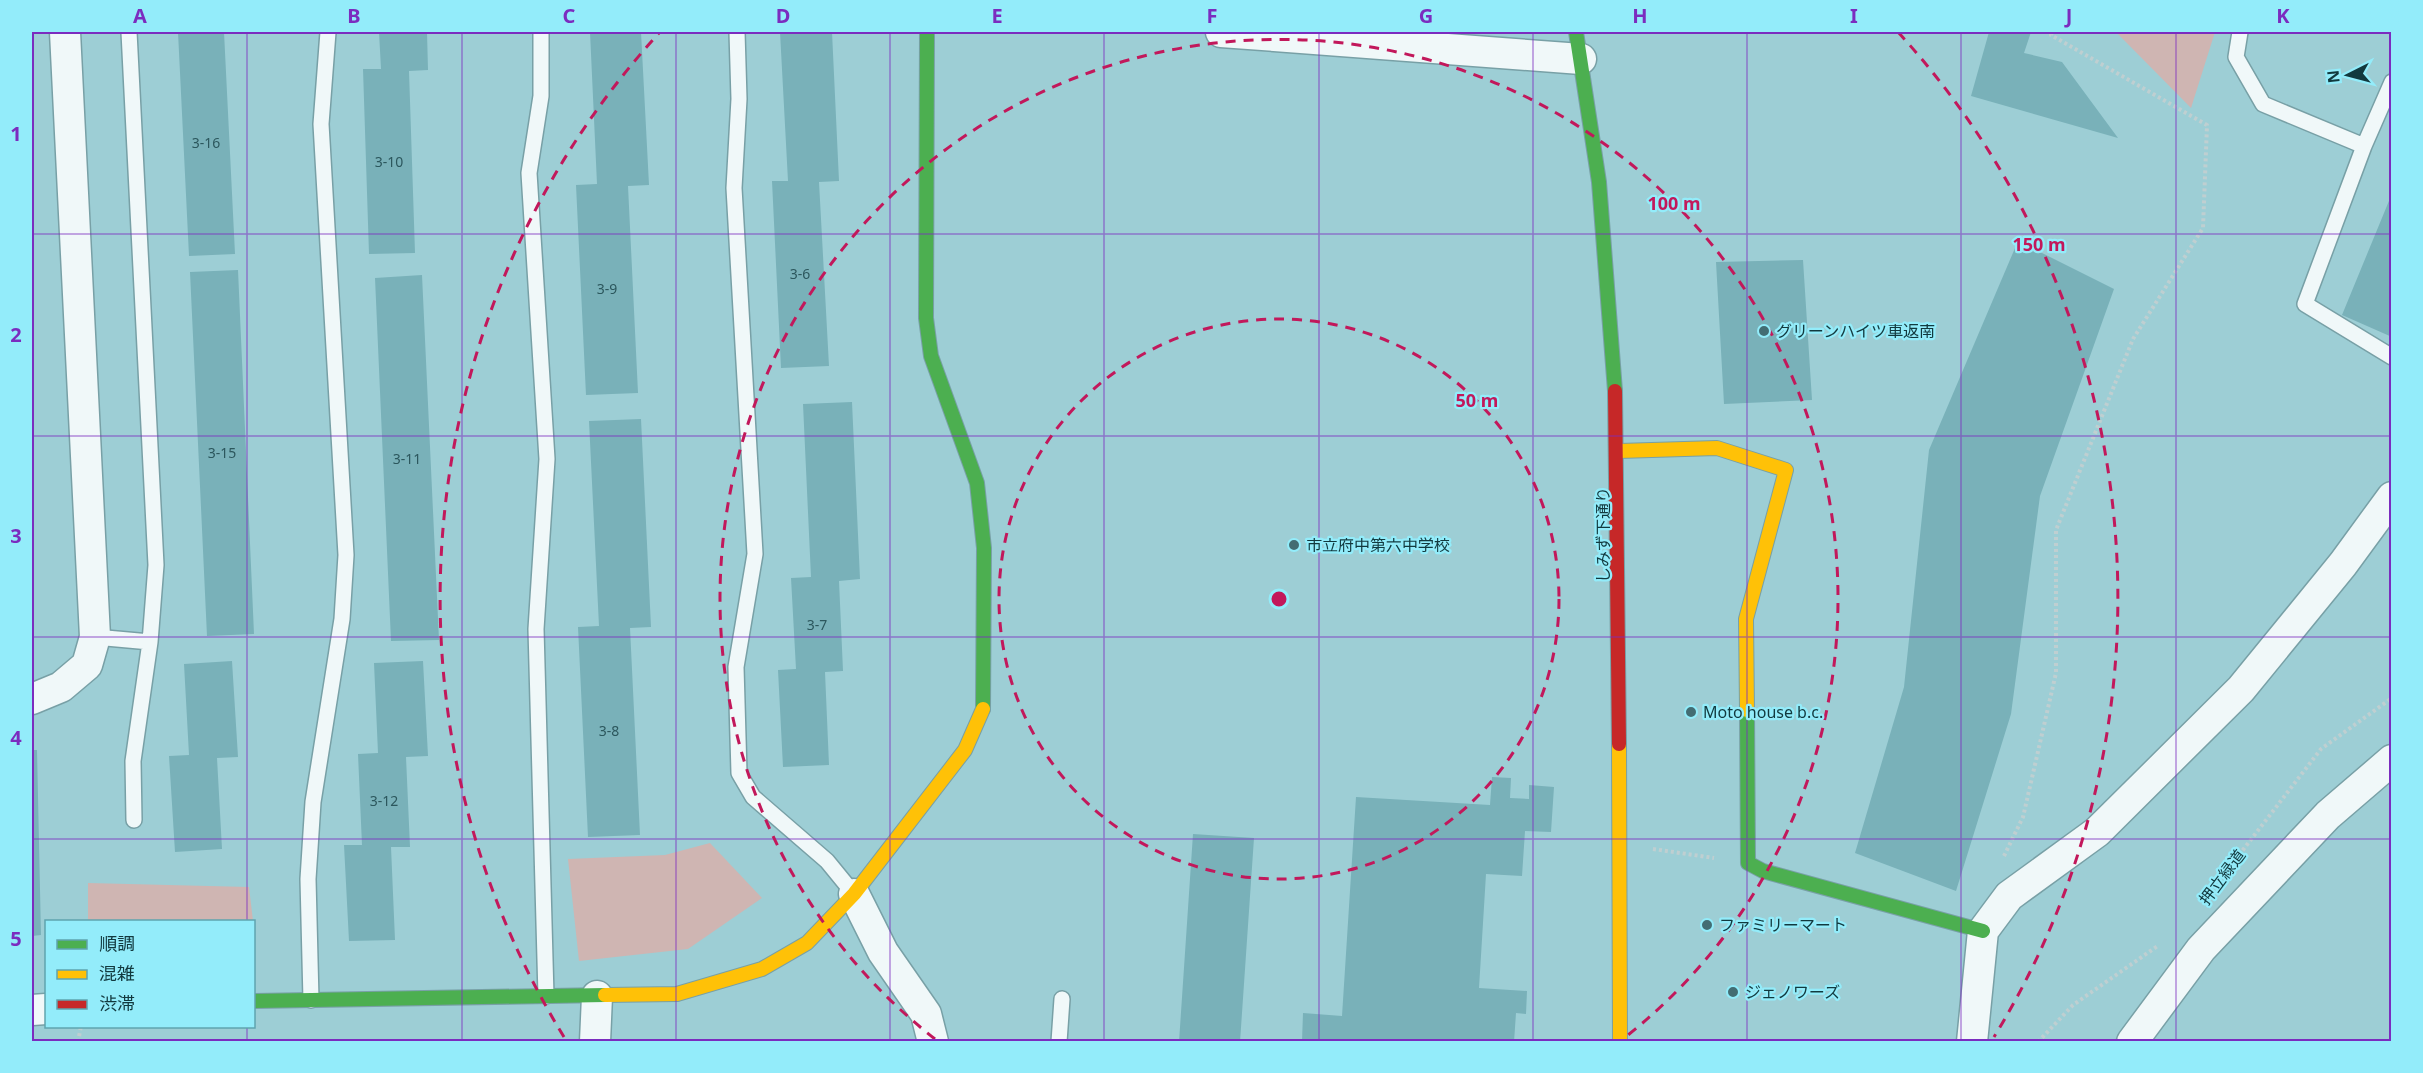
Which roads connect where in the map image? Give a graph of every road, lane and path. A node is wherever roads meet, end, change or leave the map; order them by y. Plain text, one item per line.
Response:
1 (65, 32) edge
2 (129, 32) edge
3 (328, 32) edge
4 (541, 32) edge
5 (737, 32) edge
6 (927, 32) edge
7 (1221, 32) edge
8 (2052, 32) edge
9 (2240, 32) edge
10 (1579, 45) edge
11 (2391, 82) edge
12 (2364, 146) junction
13 (2391, 357) edge
14 (1619, 451) junction
15 (2391, 497) edge
16 (95, 638) junction
17 (150, 642) junction
18 (2391, 698) edge
19 (32, 699) edge
20 (2391, 760) edge
21 (134, 820) dead end
22 (1648, 848) dead end
23 (2002, 860) dead end
24 (1748, 862) junction
25 (2233, 863) dead end
26 (854, 894) junction
27 (1983, 930) junction
28 (2165, 940) dead end
29 (546, 996) junction
30 (597, 996) junction
31 (1062, 999) dead end
32 (311, 1000) junction
33 (255, 1001) edge
34 (596, 1041) edge
35 (933, 1041) edge
36 (1059, 1041) edge
37 (1620, 1041) edge
38 (1971, 1041) edge
39 (2038, 1041) edge
40 (2132, 1041) edge

1 - 16 street
2 - 17 lane
3 - 32 lane
4 - 29 lane
5 - 26 lane
6 - 26 street
7 - 10 street
8 - 23 path
9 - 12 lane
10 - 14 street, しみず下通り
11 - 12 lane
12 - 13 lane
14 - 24 street
14 - 37 street, しみず下通り
15 - 27 street
16 - 17 lane
16 - 19 street
17 - 21 lane
18 - 25 path, 押立緑道
20 - 40 street
22 - 24 path
24 - 27 street
26 - 30 street
26 - 35 street
27 - 38 street
28 - 39 path
29 - 30 street
29 - 32 street
30 - 34 street
31 - 36 lane
32 - 33 street

